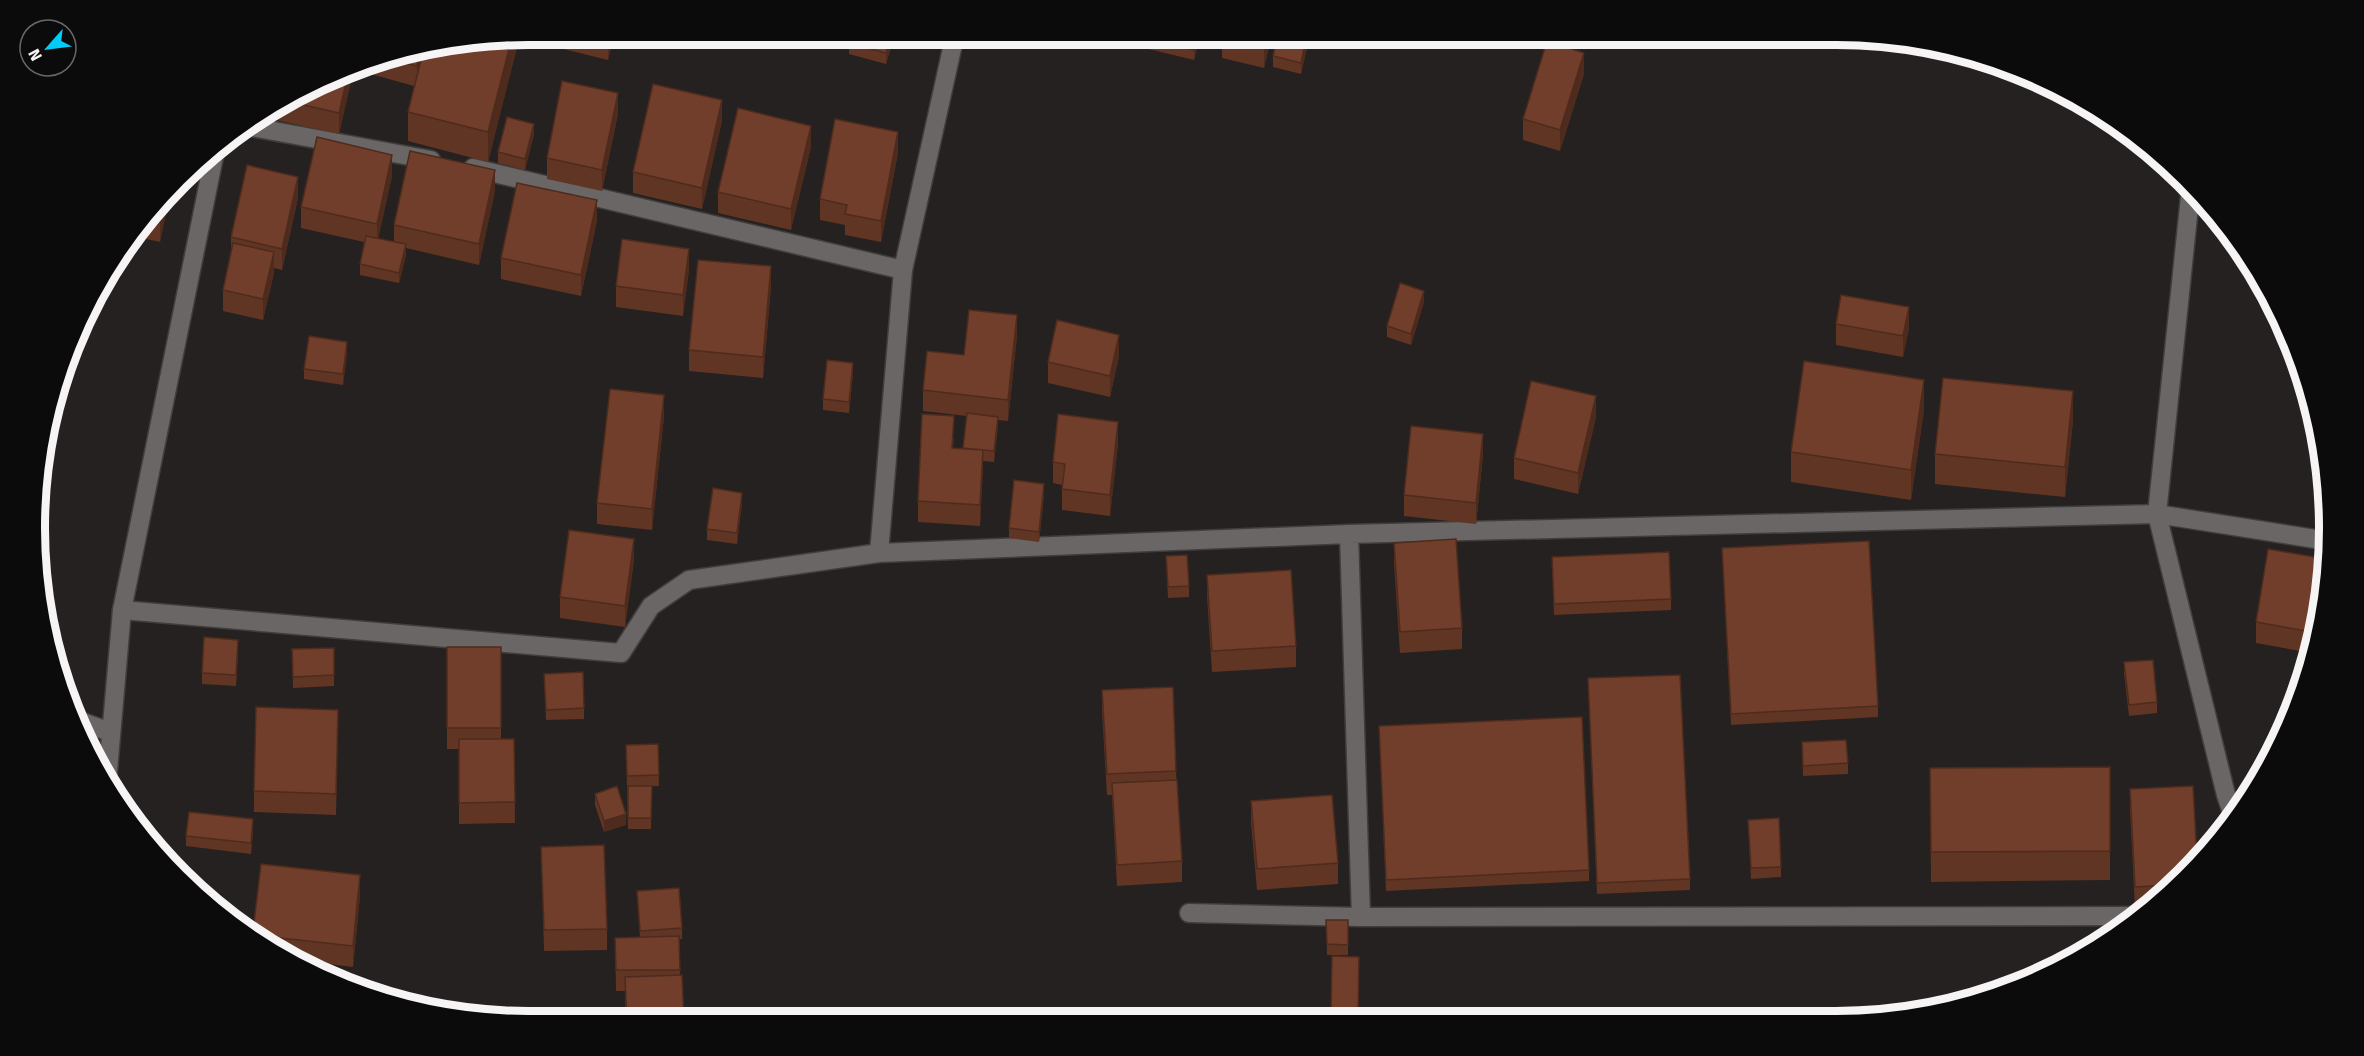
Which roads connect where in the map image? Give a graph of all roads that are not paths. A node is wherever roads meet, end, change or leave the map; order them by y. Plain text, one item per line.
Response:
1 (954, 45) edge
2 (257, 128) edge
3 (213, 163) edge
4 (2190, 199) edge
5 (903, 270) junction
6 (2157, 514) junction
7 (1349, 534) junction
8 (2319, 540) edge
9 (879, 553) junction
10 (122, 610) junction
11 (87, 723) edge
12 (110, 732) junction
13 (108, 766) edge
14 (2230, 807) edge
15 (1189, 913) dead end
16 (2123, 916) edge
17 (1361, 917) junction

1 - 5 street
2 - 5 street
3 - 10 street
4 - 6 street
5 - 9 street
6 - 7 street
6 - 8 street
6 - 14 street
7 - 9 street
7 - 17 street
9 - 10 street
10 - 12 street
11 - 12 street
12 - 13 street
15 - 17 street
16 - 17 street

